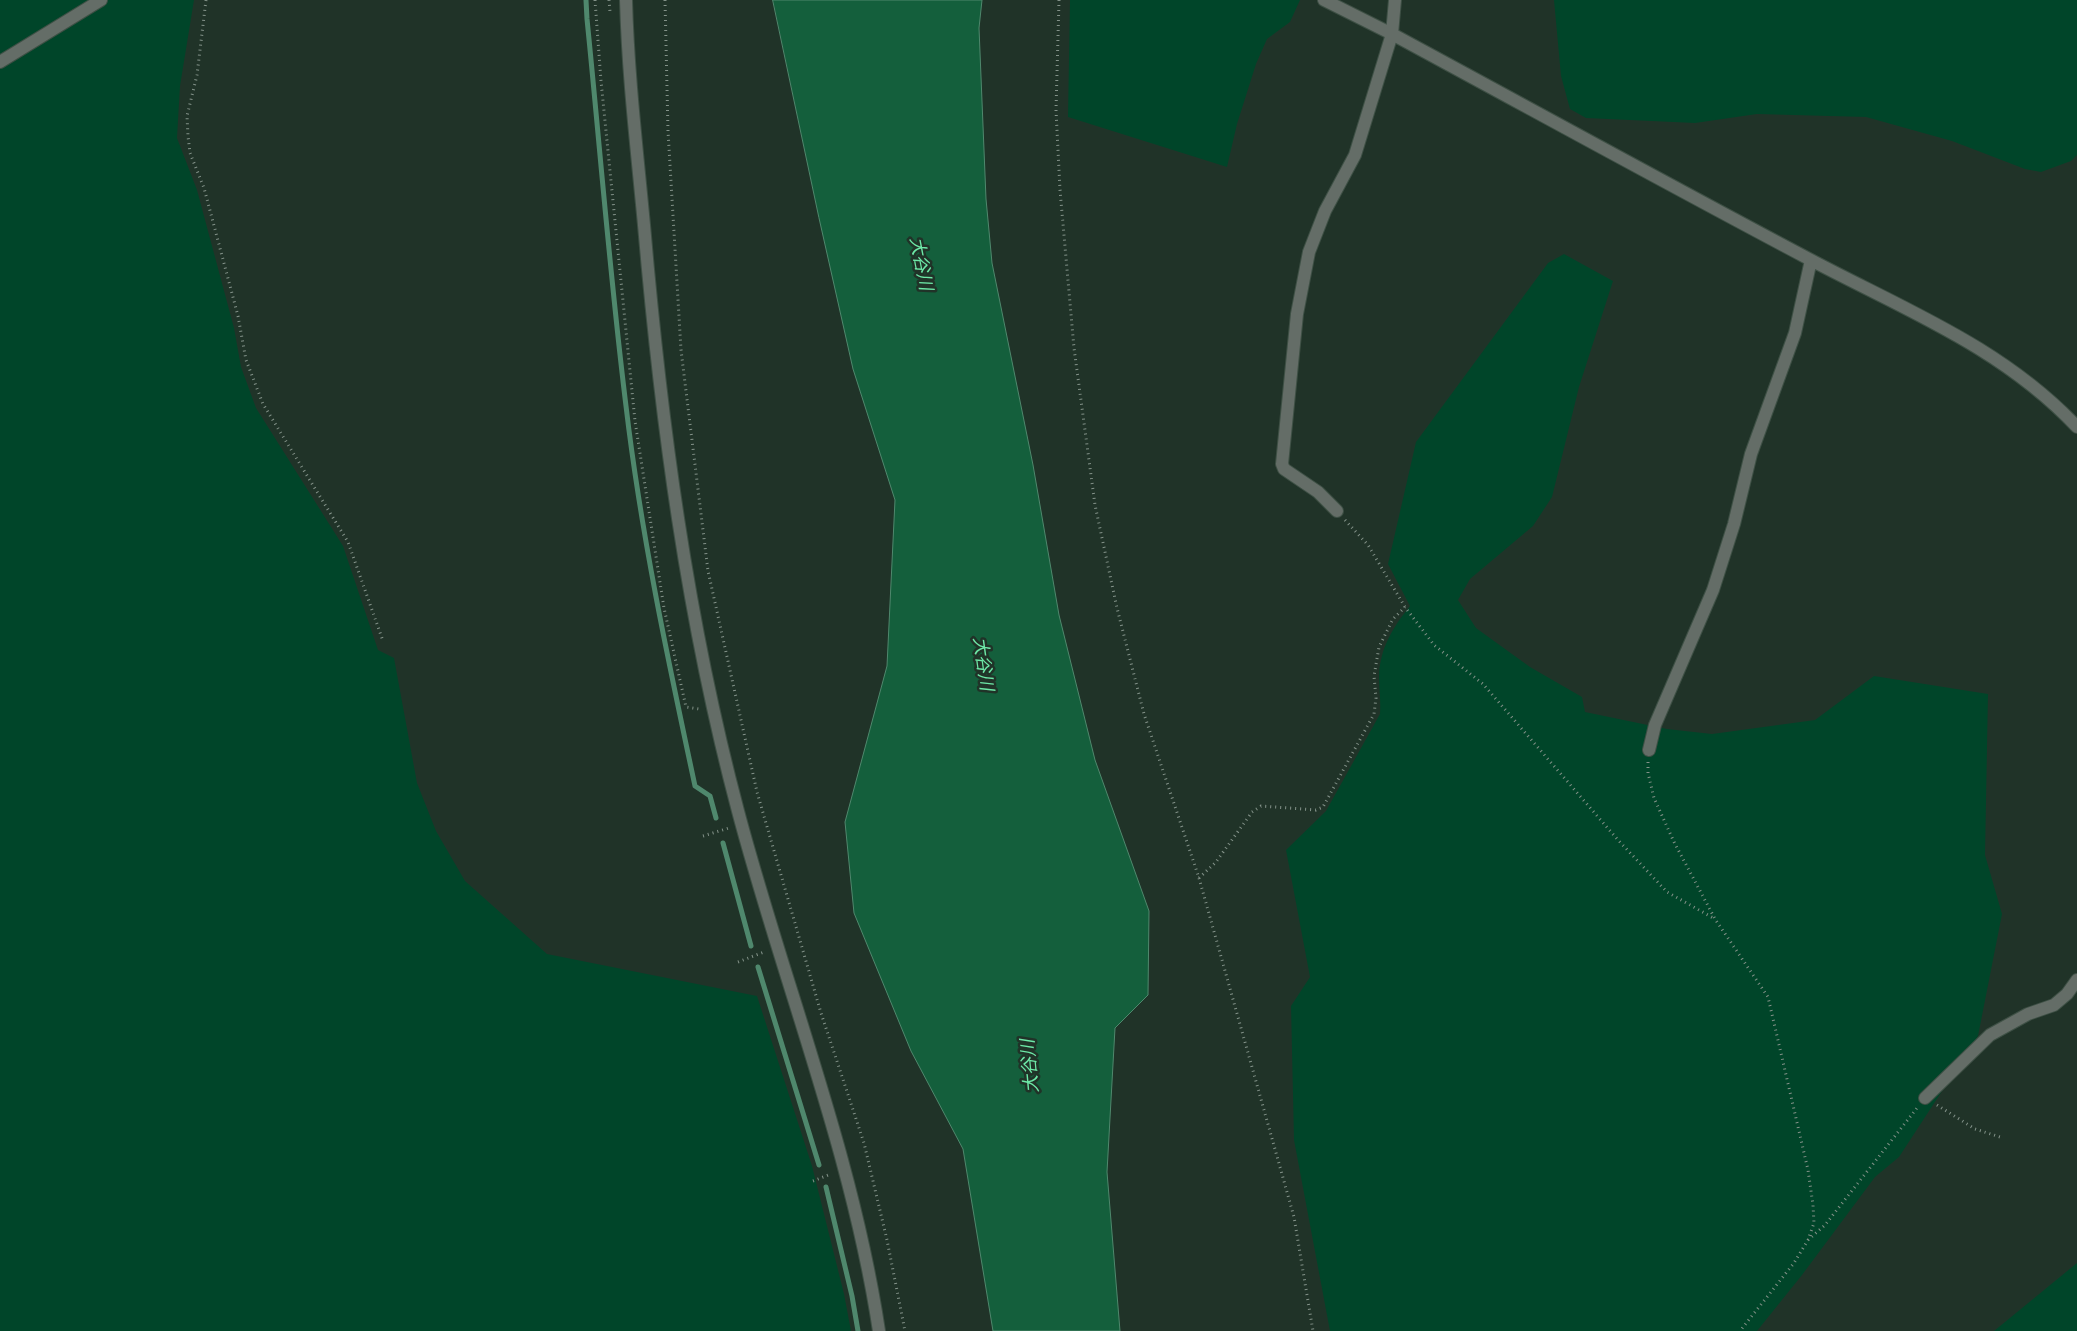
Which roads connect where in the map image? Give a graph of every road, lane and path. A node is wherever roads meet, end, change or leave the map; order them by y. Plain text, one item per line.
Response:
1 (101, 0) edge
2 (206, 0) edge
3 (596, 0) edge
4 (626, 0) edge
5 (665, 0) edge
6 (1059, 0) edge
7 (1324, 0) edge
8 (1396, 0) edge
9 (1392, 34) junction
10 (0, 62) edge
11 (1811, 260) junction
12 (2077, 426) edge
13 (1336, 511) joint
14 (1405, 607) junction
15 (383, 641) dead end
16 (714, 707) junction
17 (1648, 750) joint
18 (741, 824) junction
19 (703, 836) dead end
20 (1199, 878) junction
21 (1715, 919) junction
22 (776, 947) junction
23 (738, 962) dead end
24 (2077, 980) edge
25 (1925, 1098) junction
26 (2003, 1138) dead end
27 (1808, 1240) junction
28 (878, 1331) edge
29 (905, 1331) edge
30 (1314, 1331) edge
31 (1740, 1331) edge

1 - 10 street
2 - 15 path
3 - 16 path
4 - 16 street
5 - 29 path
6 - 20 path
7 - 9 street
8 - 9 street
9 - 11 street
9 - 13 street
11 - 12 street
11 - 17 street
13 - 14 path
14 - 20 path
14 - 21 path
16 - 18 street
17 - 21 path
18 - 19 path
18 - 22 street
20 - 30 path
21 - 27 path
22 - 23 path
22 - 28 street
24 - 25 street
25 - 26 path
25 - 27 path
27 - 31 path

